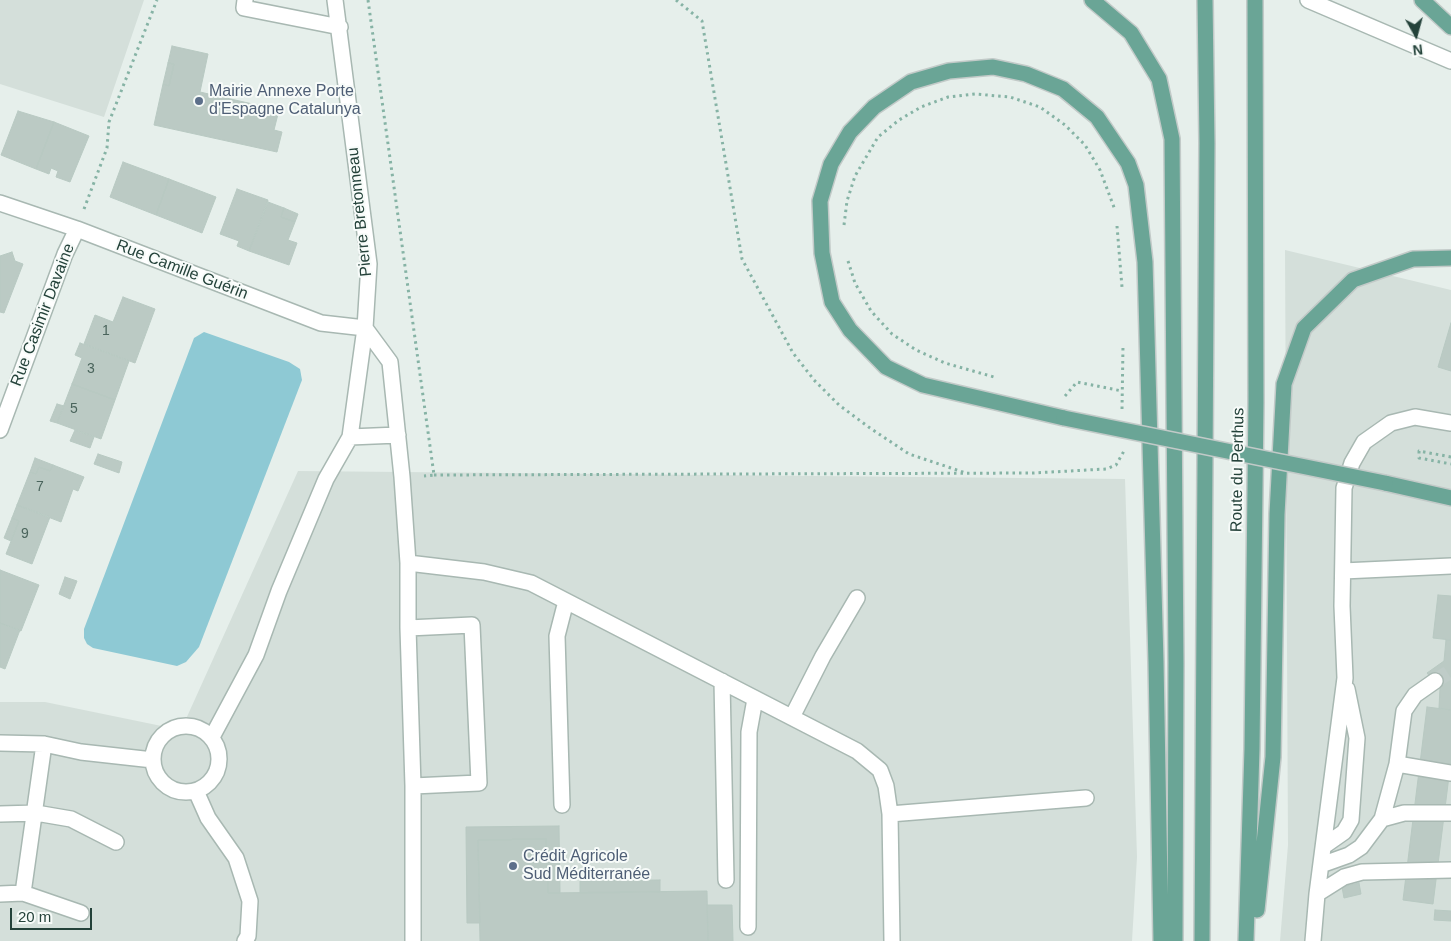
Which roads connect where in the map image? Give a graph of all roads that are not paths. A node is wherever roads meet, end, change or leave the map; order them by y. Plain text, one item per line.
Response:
1 (245, 0) edge
2 (335, 0) edge
3 (1092, 0) edge
4 (1204, 0) edge
5 (1255, 0) edge
6 (1308, 0) edge
7 (1422, 0) edge
8 (340, 27) junction
9 (1451, 27) edge
10 (1451, 62) edge
11 (0, 203) edge
12 (76, 229) junction
13 (1451, 258) edge
14 (365, 328) junction
15 (1451, 423) edge
16 (0, 430) edge
17 (398, 436) junction
18 (350, 437) junction
19 (1451, 498) edge
20 (408, 563) junction
21 (1451, 566) edge
22 (1343, 571) junction
23 (857, 598) dead end
24 (566, 601) junction
25 (408, 628) junction
26 (1345, 678) junction
27 (722, 681) junction
28 (1434, 681) tunnel mouth
29 (755, 700) junction
30 (792, 717) junction
31 (212, 737) junction
32 (0, 743) edge
33 (44, 744) junction
34 (153, 760) junction
35 (1397, 764) junction
36 (1451, 773) edge
37 (413, 786) junction
38 (196, 791) junction
39 (1086, 798) dead end
40 (562, 805) dead end
41 (36, 813) junction
42 (1451, 813) edge
43 (0, 814) edge
44 (890, 814) junction
45 (1382, 818) junction
46 (116, 842) dead end
47 (1324, 846) junction
48 (1320, 866) junction
49 (1451, 870) edge
50 (726, 880) dead end
51 (23, 893) junction
52 (0, 894) edge
53 (1317, 894) junction
54 (81, 913) dead end
55 (748, 927) dead end
56 (245, 941) edge
57 (413, 941) edge
58 (892, 941) edge
59 (1162, 941) edge
60 (1175, 941) edge
61 (1202, 941) edge
62 (1246, 941) edge
63 (1253, 941) edge
64 (1313, 941) edge

1 - 8 street
2 - 8 street, Pierre Bretonneau
3 - 60 main road
4 - 61 main road, Route du Perthus
5 - 62 main road, Route du Perthus
6 - 10 street
7 - 9 main road
8 - 14 street, Pierre Bretonneau
11 - 12 street, Rue Camille Guérin
12 - 14 street, Rue Camille Guérin
12 - 16 street, Rue Casimir Davaine
13 - 63 main road
14 - 17 street
14 - 18 street, Pierre Bretonneau
15 - 22 street
17 - 18 street
17 - 20 street
18 - 31 street, Pierre Bretonneau
19 - 59 main road, bridge
20 - 24 street
20 - 25 street
21 - 22 street
22 - 26 street
23 - 30 street
24 - 27 street
24 - 40 street
25 - 37 street
25 - 37 street
26 - 47 street
26 - 47 street
27 - 29 street
27 - 50 street
28 - 35 street
29 - 30 street
29 - 55 street
30 - 44 street
31 - 34 street
31 - 38 street
32 - 33 street
33 - 34 street
33 - 41 street
34 - 38 street
35 - 36 street
35 - 45 street
37 - 57 street
38 - 56 street
39 - 44 street
41 - 43 street
41 - 46 street
41 - 51 street
42 - 45 street
44 - 58 street
45 - 48 street
47 - 48 street
48 - 53 street
49 - 53 street
51 - 52 street
51 - 54 street
53 - 64 street

